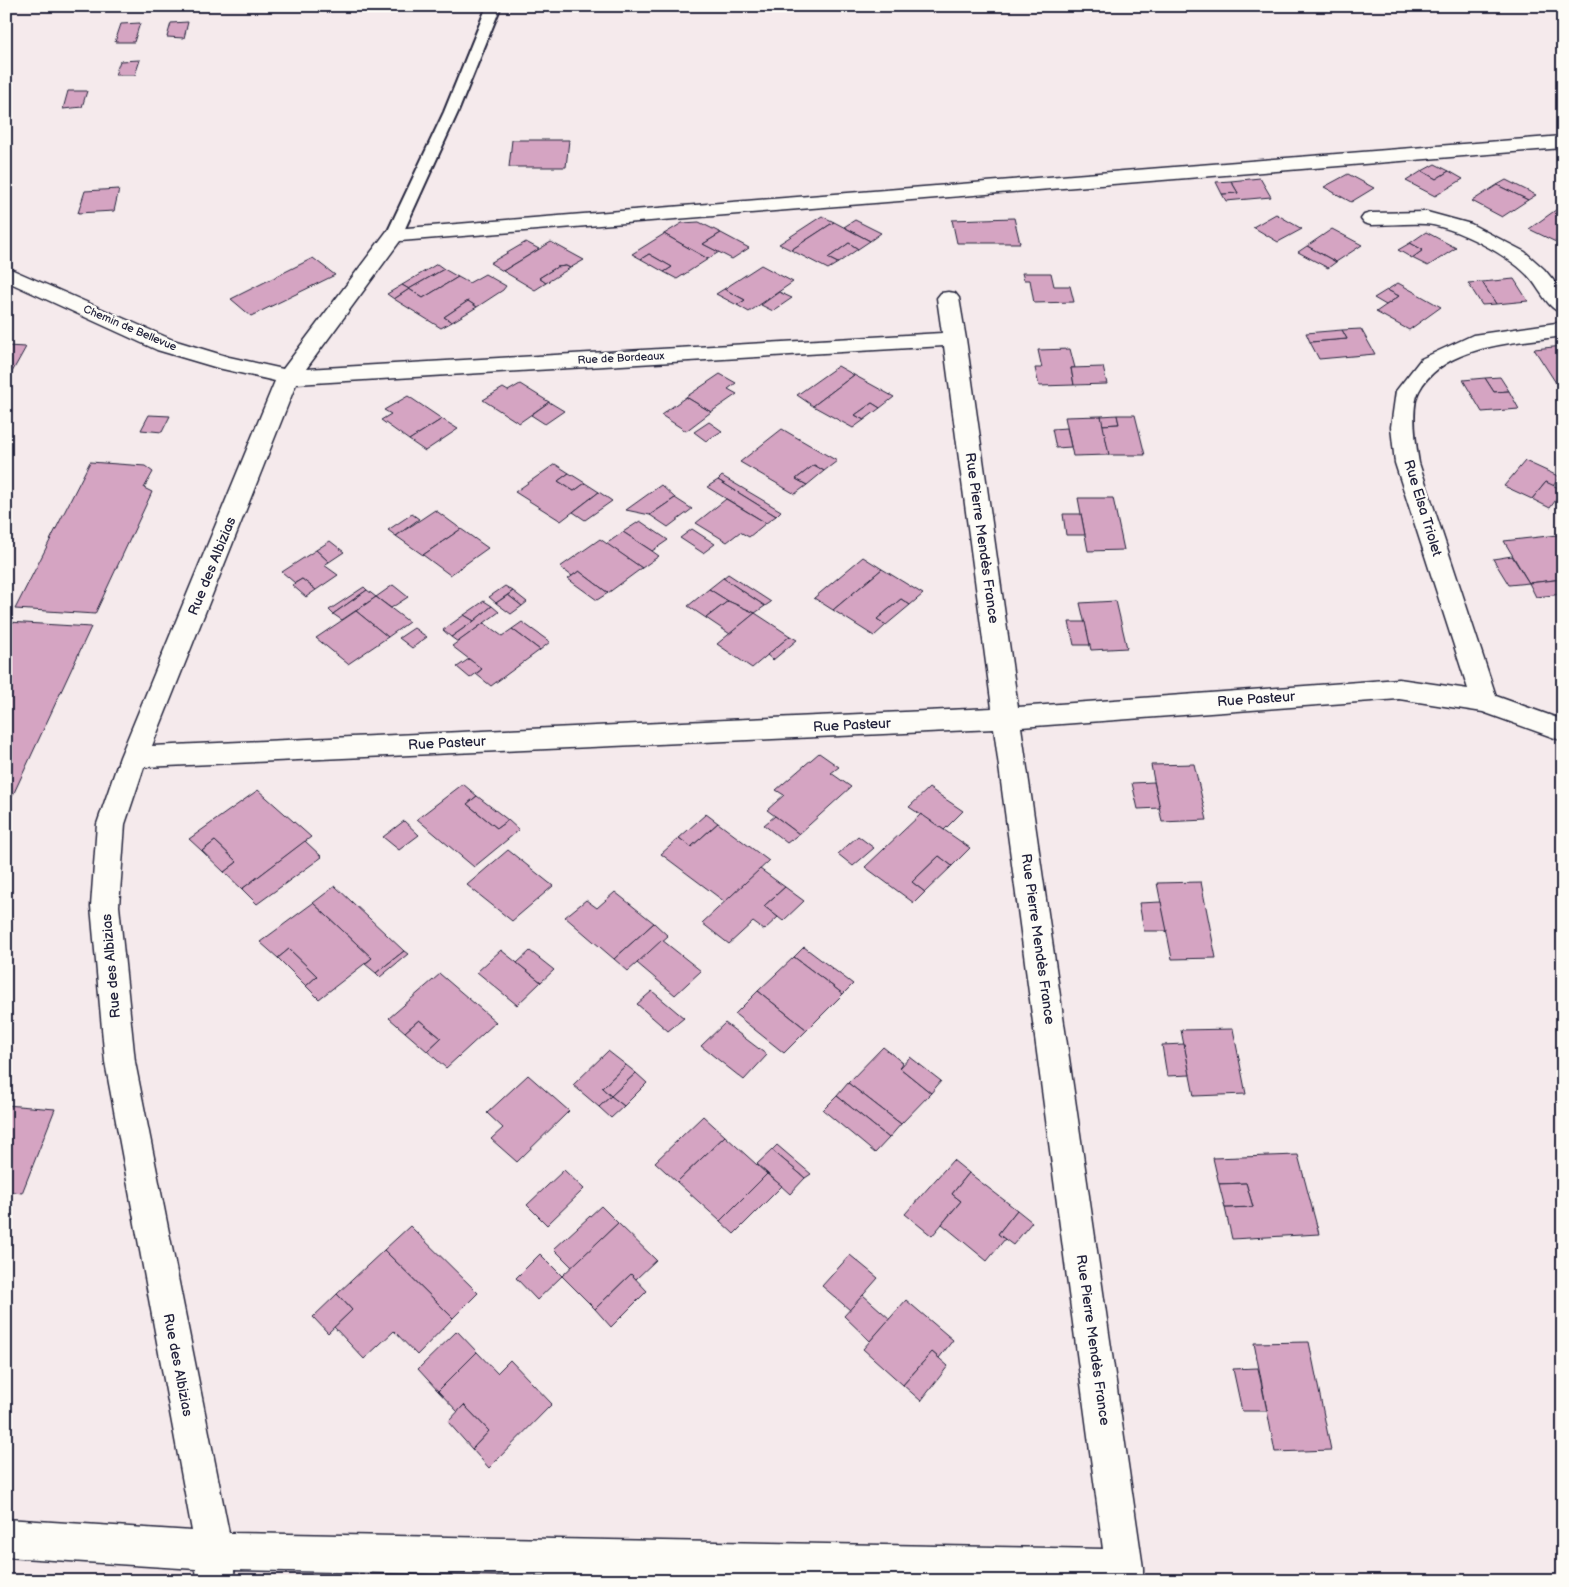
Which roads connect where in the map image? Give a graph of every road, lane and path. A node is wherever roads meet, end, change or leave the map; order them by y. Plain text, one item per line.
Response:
1 (494, 6) edge
2 (1563, 142) edge
3 (1371, 219) dead end
4 (394, 235) junction
5 (6, 273) edge
6 (948, 298) dead end
7 (1563, 307) edge
8 (1563, 329) edge
9 (955, 339) junction
10 (288, 377) junction
11 (1485, 702) junction
12 (1007, 718) junction
13 (1562, 728) edge
14 (134, 756) junction
15 (6, 1538) edge
16 (215, 1566) edge
17 (1124, 1574) edge

1 - 4 lane
2 - 4 street
3 - 7 street
4 - 10 street, Rue des Albizias
5 - 10 street, Chemin de Bellevue
6 - 9 street, Rue Pierre Mendès France
8 - 11 street, Rue Elsa Triolet
9 - 10 street, Rue de Bordeaux
9 - 12 street, Rue Pierre Mendès France
10 - 14 street, Rue des Albizias
11 - 12 street, Rue Pasteur
11 - 13 street, Rue Pasteur
12 - 14 street, Rue Pasteur
12 - 17 street, Rue Pierre Mendès France
14 - 16 street, Rue des Albizias
15 - 16 street
16 - 17 street

